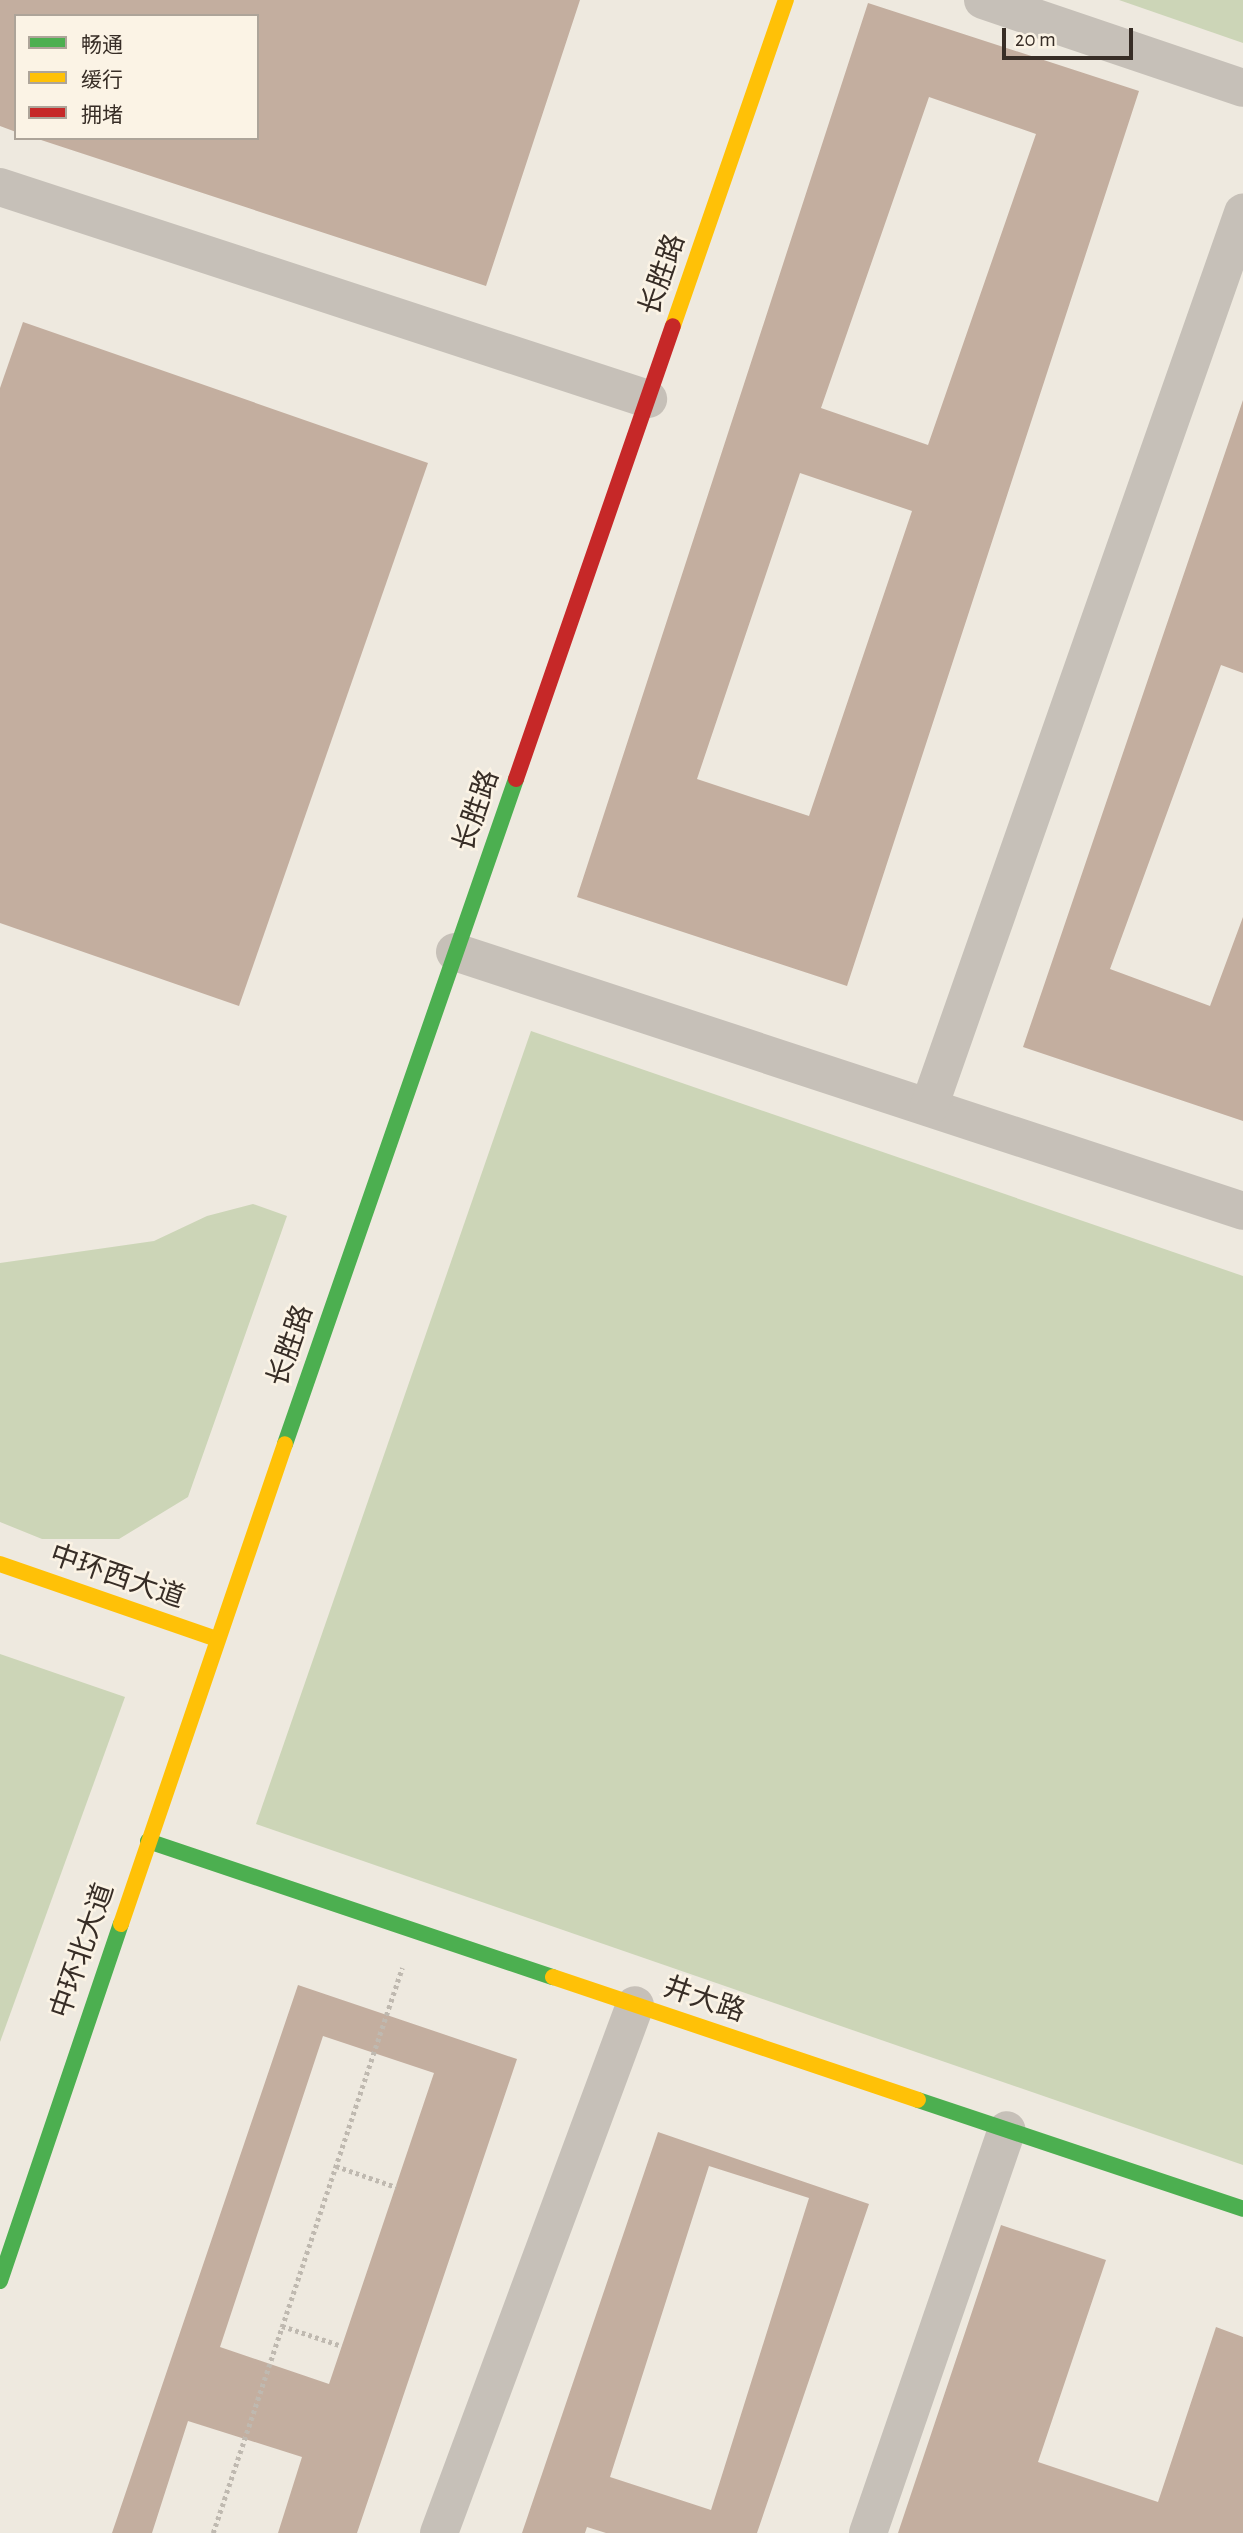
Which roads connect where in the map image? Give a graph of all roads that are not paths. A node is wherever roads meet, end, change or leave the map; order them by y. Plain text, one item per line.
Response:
1 (786, 0) edge
2 (983, 0) edge
3 (1243, 88) edge
4 (0, 187) edge
5 (1243, 213) edge
6 (648, 399) junction
7 (455, 952) junction
8 (929, 1107) junction
9 (1243, 1211) edge
10 (0, 1564) edge
11 (217, 1639) junction
12 (148, 1841) junction
13 (635, 2005) junction
14 (1007, 2130) junction
15 (1243, 2209) edge
16 (0, 2281) edge
17 (439, 2533) edge
18 (868, 2533) edge

1 - 6 street, 长胜路
2 - 3 street
4 - 6 street
5 - 8 street
6 - 7 street, 长胜路
7 - 8 street
7 - 11 street, 长胜路
8 - 9 street
10 - 11 street, 中环西大道
11 - 12 street, 中环北大道
12 - 13 street, 井大路
12 - 16 street, 中环北大道
13 - 14 street, 井大路
13 - 17 street
14 - 15 street, 井大路
14 - 18 street

